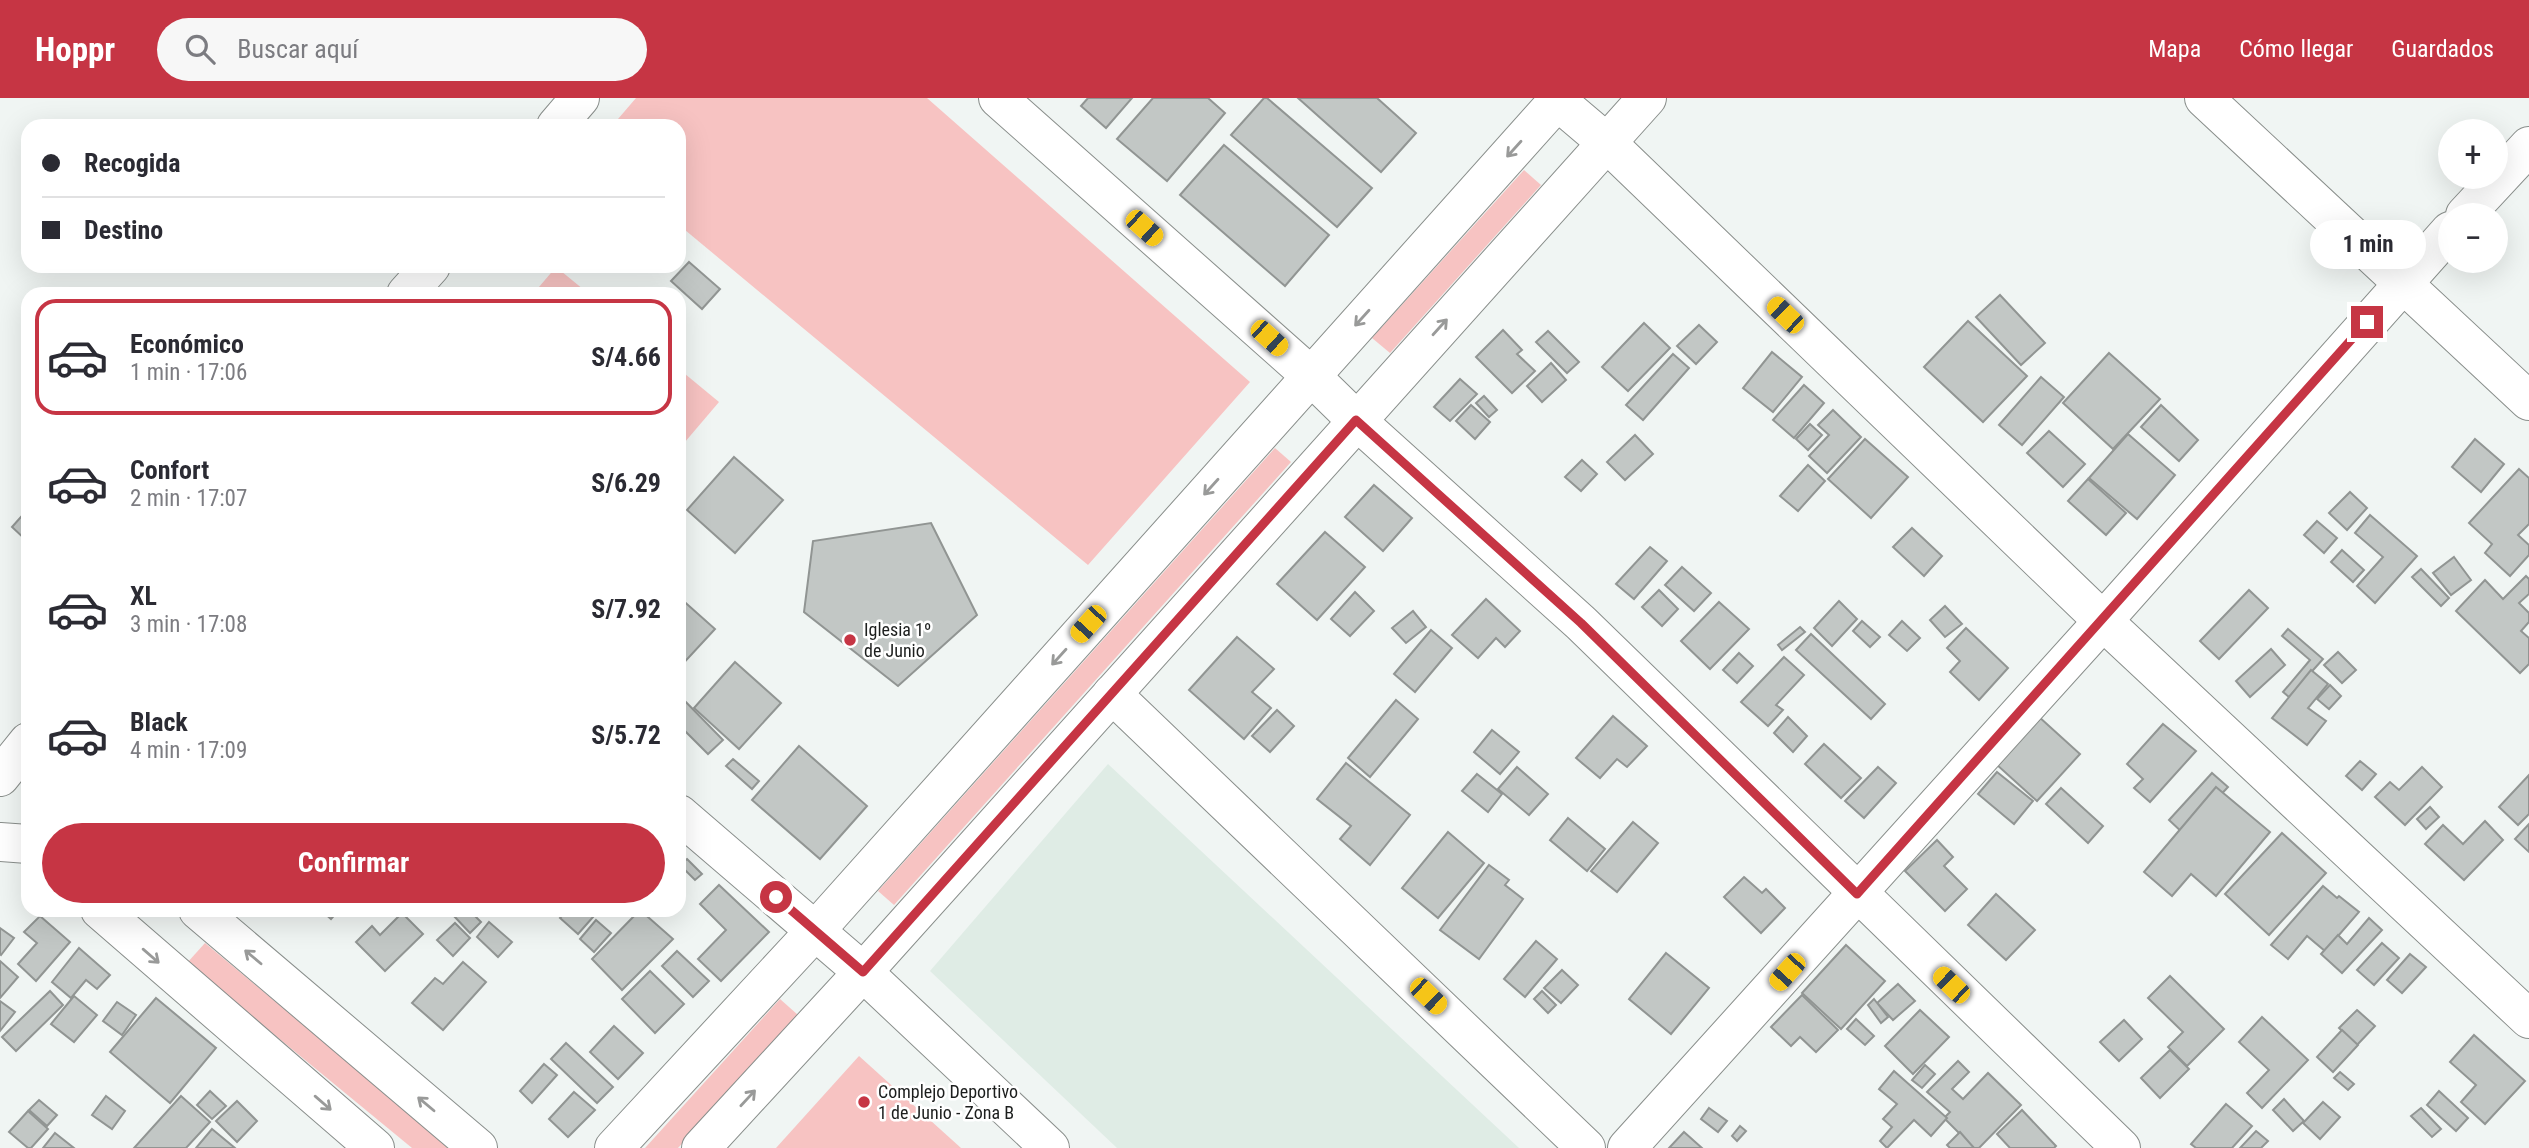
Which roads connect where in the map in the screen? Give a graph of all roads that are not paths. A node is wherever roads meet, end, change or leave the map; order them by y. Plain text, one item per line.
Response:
1 (580, 98) edge
2 (998, 98) edge
3 (1647, 98) edge
4 (2204, 98) edge
5 (1557, 99) edge
6 (561, 119) edge
7 (1606, 143) junction
8 (2529, 146) edge
9 (2476, 203) edge
10 (2438, 244) edge
11 (425, 273) edge
12 (2402, 282) junction
13 (412, 287) edge
14 (1311, 376) junction
15 (2529, 401) edge
16 (1356, 420) junction
17 (2103, 621) junction
18 (1112, 694) junction
19 (21, 752) edge
20 (0, 777) edge
21 (686, 820) edge
22 (1857, 894) junction
23 (108, 917) edge
24 (206, 917) edge
25 (815, 931) junction
26 (863, 972) junction
27 (2529, 1019) edge
28 (375, 1148) edge
29 (478, 1148) edge
30 (614, 1148) edge
31 (701, 1148) edge
32 (1050, 1148) edge
33 (1586, 1148) edge
34 (1627, 1148) edge
35 (2121, 1148) edge

1 - 6 street
2 - 14 street
3 - 7 street
4 - 12 street
5 - 7 street
5 -> 14 street
16 -> 7 street
7 - 17 street
8 - 9 street
10 - 12 street
11 - 13 street
12 - 15 street
12 - 17 street
14 - 16 street
14 -> 25 street
16 - 18 street
16 - 22 street
17 - 22 street
17 - 27 street
18 - 26 street
18 - 33 street
19 - 20 street
21 - 25 street
22 - 34 street
22 - 35 street
23 -> 28 street
29 -> 24 street
25 - 26 street
25 - 30 street
31 -> 26 street
26 - 32 street

